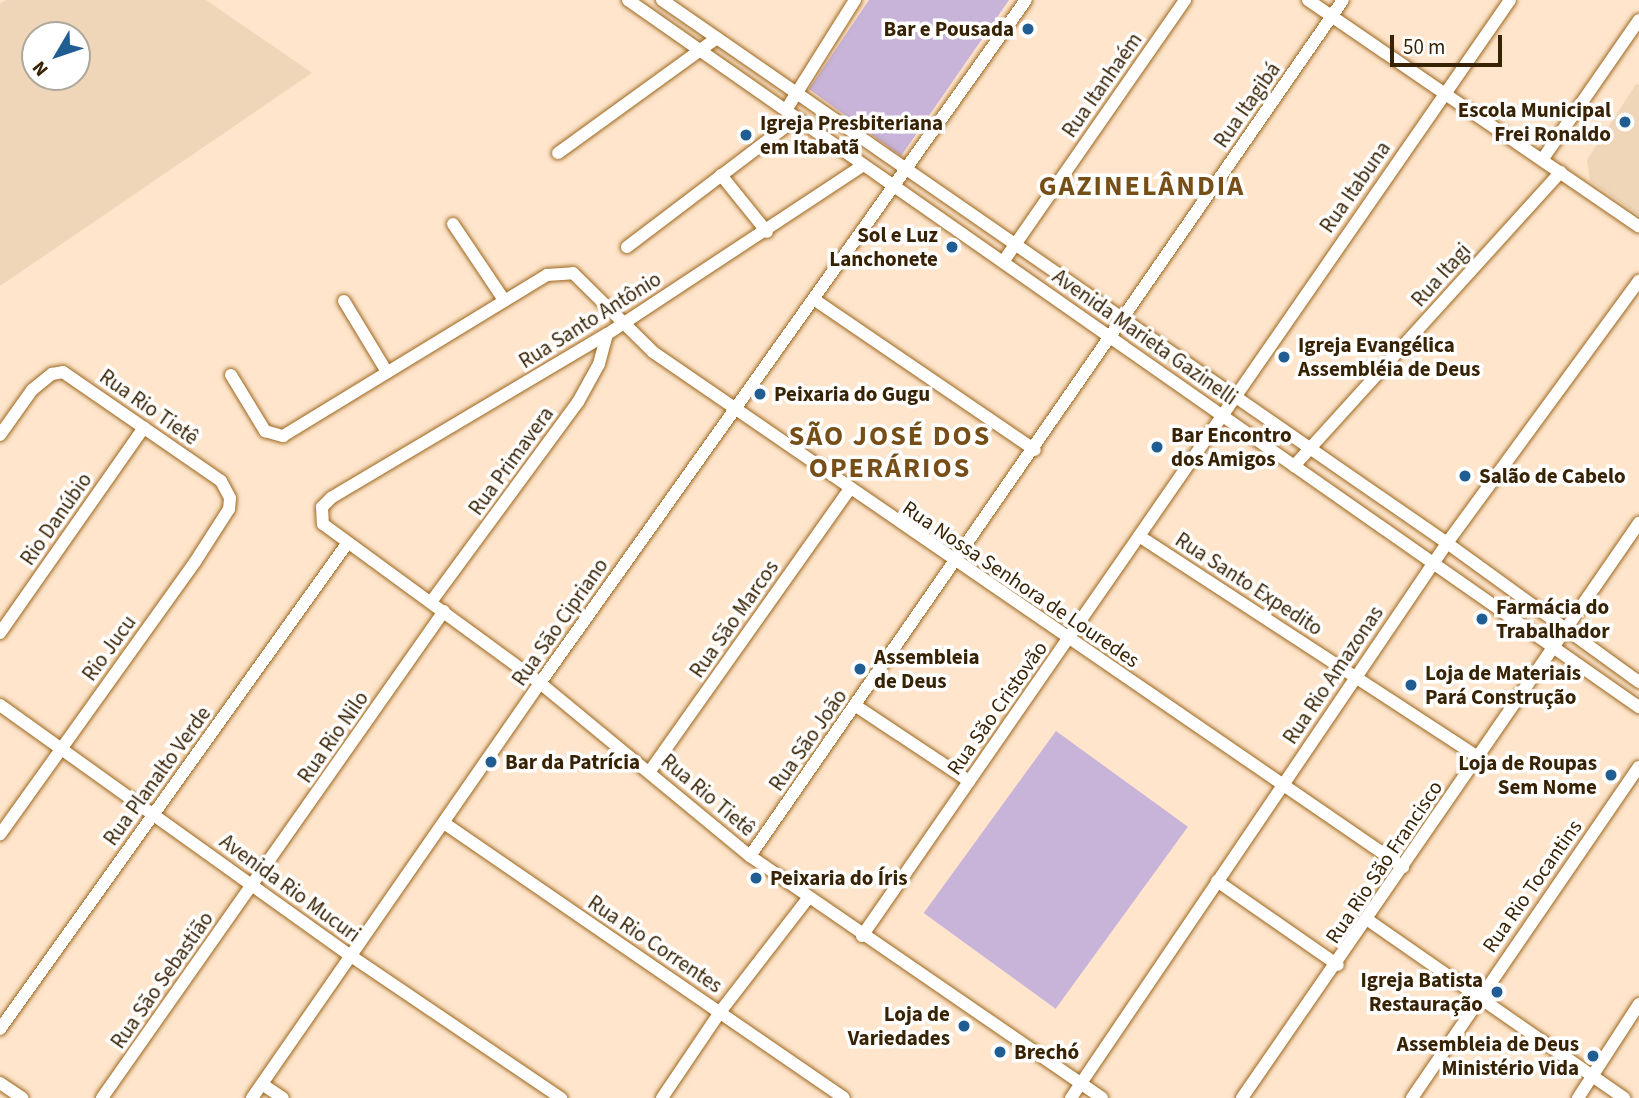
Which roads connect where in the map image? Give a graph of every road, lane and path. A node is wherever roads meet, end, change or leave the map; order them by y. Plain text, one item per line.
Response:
1 (628, 0) edge
2 (662, 0) edge
3 (855, 0) edge
4 (1026, 0) edge
5 (1185, 0) edge
6 (1308, 0) edge
7 (1343, 0) edge
8 (1510, 0) edge
9 (1331, 16) junction
10 (1639, 20) edge
11 (717, 38) junction
12 (701, 51) junction
13 (796, 92) junction
14 (1444, 94) junction
15 (791, 114) junction
16 (558, 153) dead end
17 (1542, 160) junction
18 (862, 166) junction
19 (906, 172) junction
20 (1561, 172) junction
21 (721, 175) junction
22 (895, 188) junction
23 (453, 224) dead end
24 (1639, 227) edge
25 (767, 232) junction
26 (1014, 245) junction
27 (627, 247) dead end
28 (1003, 262) junction
29 (1639, 281) edge
30 (504, 300) junction
31 (815, 300) junction
32 (344, 301) dead end
33 (1122, 320) junction
34 (623, 324) junction
35 (607, 334) junction
36 (1112, 335) junction
37 (387, 372) junction
38 (231, 375) dead end
39 (1232, 395) junction
40 (736, 409) junction
41 (1220, 414) junction
42 (144, 427) junction
43 (0, 435) edge
44 (1309, 449) junction
45 (1035, 450) junction
46 (1294, 466) junction
47 (221, 481) joint
48 (849, 490) junction
49 (331, 498) joint
50 (1639, 523) edge
51 (1139, 536) junction
52 (1447, 543) junction
53 (346, 545) junction
54 (955, 562) junction
55 (1434, 563) junction
56 (431, 602) junction
57 (444, 611) junction
58 (1567, 628) junction
59 (0, 634) edge
60 (1068, 639) junction
61 (1555, 646) junction
62 (1355, 676) junction
63 (1639, 682) edge
64 (540, 683) junction
65 (1638, 704) edge
66 (0, 705) edge
67 (856, 706) junction
68 (61, 748) junction
69 (1478, 757) junction
70 (1639, 767) edge
71 (650, 771) junction
72 (969, 781) junction
73 (1282, 785) junction
74 (153, 813) junction
75 (444, 823) junction
76 (0, 834) edge
77 (750, 856) junction
78 (1403, 867) junction
79 (1217, 881) junction
80 (253, 885) junction
81 (808, 898) junction
82 (1368, 920) junction
83 (862, 936) junction
84 (351, 956) junction
85 (1338, 965) junction
86 (1478, 998) junction
87 (1639, 1004) edge
88 (720, 1012) junction
89 (0, 1030) edge
90 (1593, 1077) junction
91 (0, 1083) edge
92 (1081, 1083) junction
93 (262, 1084) junction
94 (559, 1097) edge
95 (22, 1098) edge
96 (102, 1098) edge
97 (252, 1098) edge
98 (283, 1098) edge
99 (662, 1098) edge
100 (844, 1098) edge
101 (1070, 1098) edge
102 (1102, 1098) edge
103 (1242, 1098) edge
104 (1412, 1098) edge
105 (1578, 1098) edge
106 (1624, 1098) edge

1 - 12 street, Avenida Marieta Gazinelli
2 - 11 street, Avenida Marieta Gazinelli
3 - 13 street
4 - 19 street, Rua São Cipriano
5 - 26 street, Rua Itanhaém
6 - 9 street
7 - 9 street, Rua Itagibá
8 - 14 street, Rua Itabuna
9 - 14 street
9 - 33 street, Rua Itagibá
10 - 17 street
11 - 12 street
11 - 13 street, Avenida Marieta Gazinelli
12 - 15 street, Avenida Marieta Gazinelli
12 - 16 street
13 - 15 street
13 - 19 street, Avenida Marieta Gazinelli
14 - 17 street
14 - 39 street, Rua Itabuna
15 - 18 street, Avenida Marieta Gazinelli
15 - 21 street
17 - 20 street
18 - 22 street, Avenida Marieta Gazinelli
18 - 25 street, Rua Santo Antônio
19 - 22 street, Rua São Cipriano
19 - 26 street, Avenida Marieta Gazinelli
20 - 24 street
20 - 44 street, Rua Itagi
21 - 25 street
21 - 27 street
22 - 28 street, Avenida Marieta Gazinelli
22 - 31 street, Rua São Cipriano
23 - 30 street
25 - 34 street, Rua Santo Antônio
26 - 28 street, Rua Itanhaém
26 - 33 street, Avenida Marieta Gazinelli
28 - 36 street, Avenida Marieta Gazinelli
29 - 52 street, Rua Rio Amazonas
30 - 34 street, Rua Nossa Senhora de Louredes
30 - 37 street, Rua Nossa Senhora de Louredes
31 - 40 street, Rua São Cipriano
31 - 45 street
32 - 37 street
33 - 36 street, Rua Itagibá
33 - 39 street, Avenida Marieta Gazinelli
34 - 35 street, Rua Santo Antônio
34 - 40 street, Rua Nossa Senhora de Louredes
35 - 49 street, Rua Santo Antônio
35 - 56 street, Rua Primavera
36 - 41 street, Avenida Marieta Gazinelli
36 - 45 street, Rua São João
37 - 38 street, Rua Nossa Senhora de Louredes
39 - 41 street, Rua São Cristovão
39 - 44 street, Avenida Marieta Gazinelli
40 - 48 street, Rua Nossa Senhora de Louredes
40 - 64 street, Rua São Cipriano
41 - 46 street, Avenida Marieta Gazinelli
41 - 51 street, Rua São Cristovão
42 - 43 street, Rua Rio Tietê
42 - 47 street, Rua Rio Tietê
42 - 59 street, Rio Danúbio
44 - 46 street, Rua Itagi
44 - 52 street, Avenida Marieta Gazinelli
45 - 54 street, Rua São João
46 - 55 street, Avenida Marieta Gazinelli
47 - 68 street, Rio Jucu
48 - 54 street, Rua Nossa Senhora de Louredes
48 - 71 street, Rua São Marcos
49 - 53 street, Rua Rio Tietê
50 - 58 street, Rua Rio São Francisco
51 - 60 street, Rua São Cristovão
51 - 62 street, Rua Santo Expedito
52 - 55 street, Rua Rio Amazonas
52 - 58 street, Avenida Marieta Gazinelli
53 - 56 street, Rua Rio Tietê
53 - 74 street, Rua Planalto Verde
54 - 60 street, Rua Nossa Senhora de Louredes
54 - 67 street, Rua São João
55 - 61 street, Avenida Marieta Gazinelli
55 - 62 street, Rua Rio Amazonas
56 - 57 street, Rua Rio Tietê
57 - 64 street, Rua Rio Tietê
57 - 80 street, Rua Rio Nilo
58 - 61 street, Rua Rio São Francisco
58 - 63 street, Avenida Marieta Gazinelli
60 - 72 street, Rua São Cristovão
60 - 73 street, Rua Nossa Senhora de Louredes
61 - 65 street, Avenida Marieta Gazinelli
61 - 69 street, Rua Rio São Francisco
62 - 69 street, Rua Santo Expedito
62 - 73 street, Rua Rio Amazonas
64 - 71 street, Rua Rio Tietê
64 - 75 street, Rua São Cipriano
66 - 68 street, Avenida Rio Mucuri
67 - 72 street
67 - 77 street, Rua São João
68 - 74 street, Avenida Rio Mucuri
68 - 76 street, Rio Jucu
69 - 78 street, Rua Rio São Francisco
70 - 86 street, Rua Rio Tocantins
71 - 77 street, Rua Rio Tietê
72 - 83 street, Rua São Cristovão
73 - 78 street, Rua Nossa Senhora de Louredes
73 - 79 street, Rua Rio Amazonas
74 - 80 street, Avenida Rio Mucuri
74 - 89 street, Rua Planalto Verde
75 - 84 street, Rua São Cipriano
75 - 88 street, Rua Rio Correntes
77 - 81 street, Rua Rio Tietê
78 - 82 street, Rua Rio São Francisco
79 - 85 street
79 - 92 street, Rua Rio Amazonas
80 - 84 street, Avenida Rio Mucuri
80 - 96 street, Rua São Sebastião
81 - 83 street, Rua Rio Tietê
81 - 88 street
82 - 85 street, Rua Rio São Francisco
82 - 86 street
83 - 92 street, Rua Rio Tietê
84 - 93 street, Rua São Cipriano
84 - 94 street, Avenida Rio Mucuri
85 - 103 street, Rua Rio São Francisco
86 - 90 street
86 - 104 street, Rua Rio Tocantins
87 - 90 street
88 - 99 street
88 - 100 street, Rua Rio Correntes
90 - 105 street
90 - 106 street
91 - 95 street
92 - 101 street, Rua Rio Amazonas
92 - 102 street, Rua Rio Tietê
93 - 97 street, Rua São Cipriano
93 - 98 street

